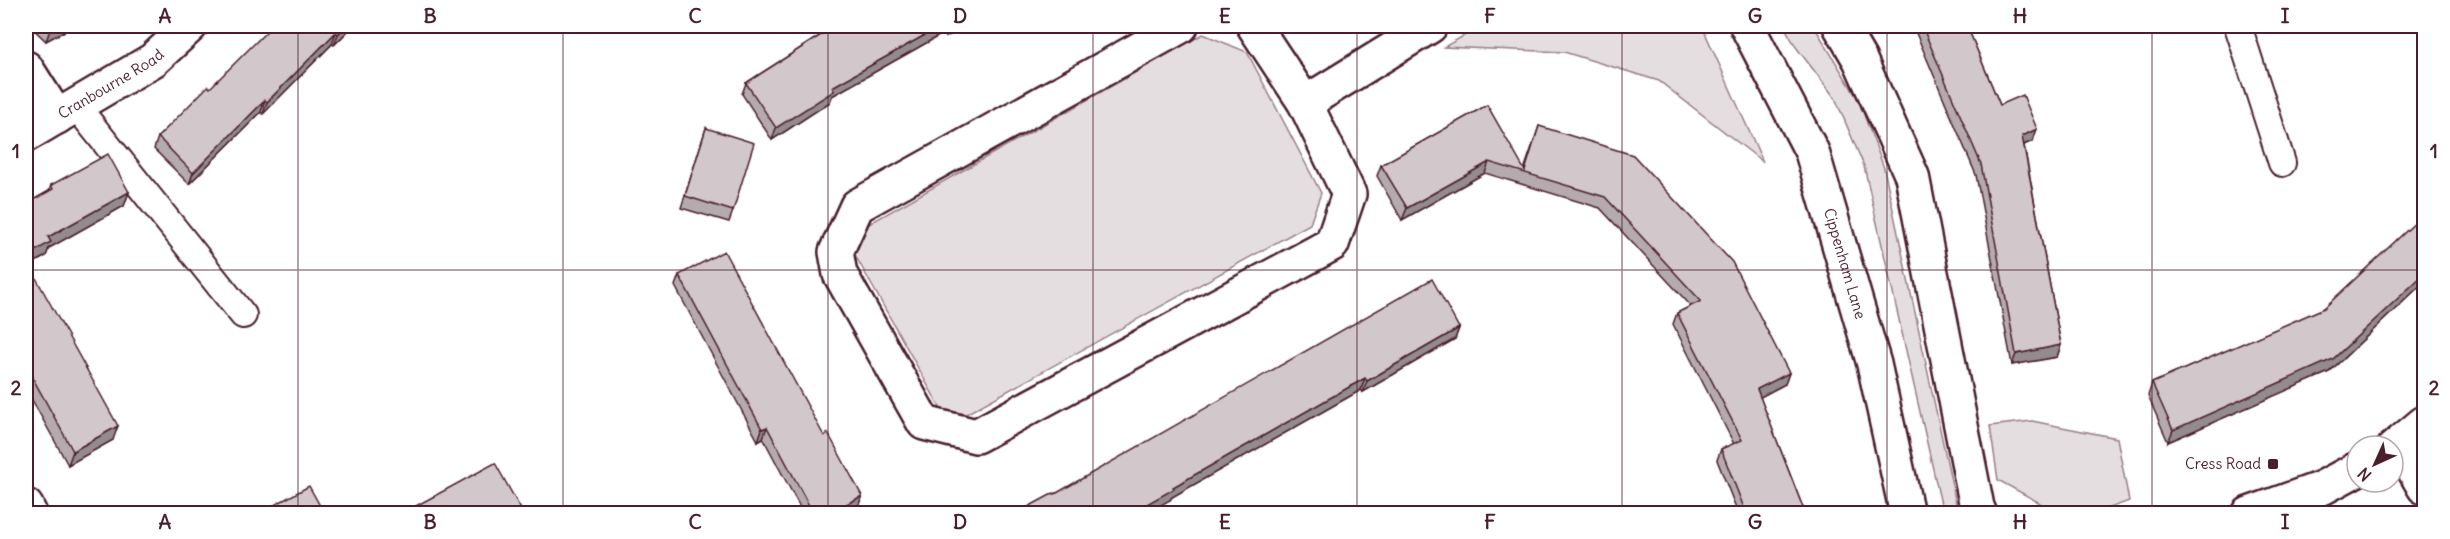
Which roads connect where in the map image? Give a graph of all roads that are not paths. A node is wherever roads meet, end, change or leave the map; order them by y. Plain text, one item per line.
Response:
1 (190, 26) edge
2 (1181, 26) edge
3 (1254, 26) edge
4 (1430, 26) edge
5 (1747, 26) edge
6 (1840, 26) edge
7 (2238, 26) edge
8 (26, 68) edge
9 (1305, 103) junction
10 (67, 112) junction
11 (26, 135) edge
12 (2282, 163) dead end
13 (243, 315) dead end
14 (2424, 423) edge
15 (2405, 440) edge
16 (2405, 459) edge
17 (2345, 476) edge
18 (2424, 487) edge
19 (26, 506) edge
20 (30, 513) edge
21 (1907, 513) edge
22 (1980, 513) edge
23 (2249, 513) edge

1 - 10 street, Cranbourne Road
2 - 9 street
3 - 9 street
4 - 9 street
5 - 21 street, Cippenham Lane
6 - 22 street
7 - 12 lane
8 - 10 street
10 - 11 street, Cranbourne Road
10 - 13 lane
14 - 15 street
16 - 18 street
17 - 23 street
19 - 20 street

